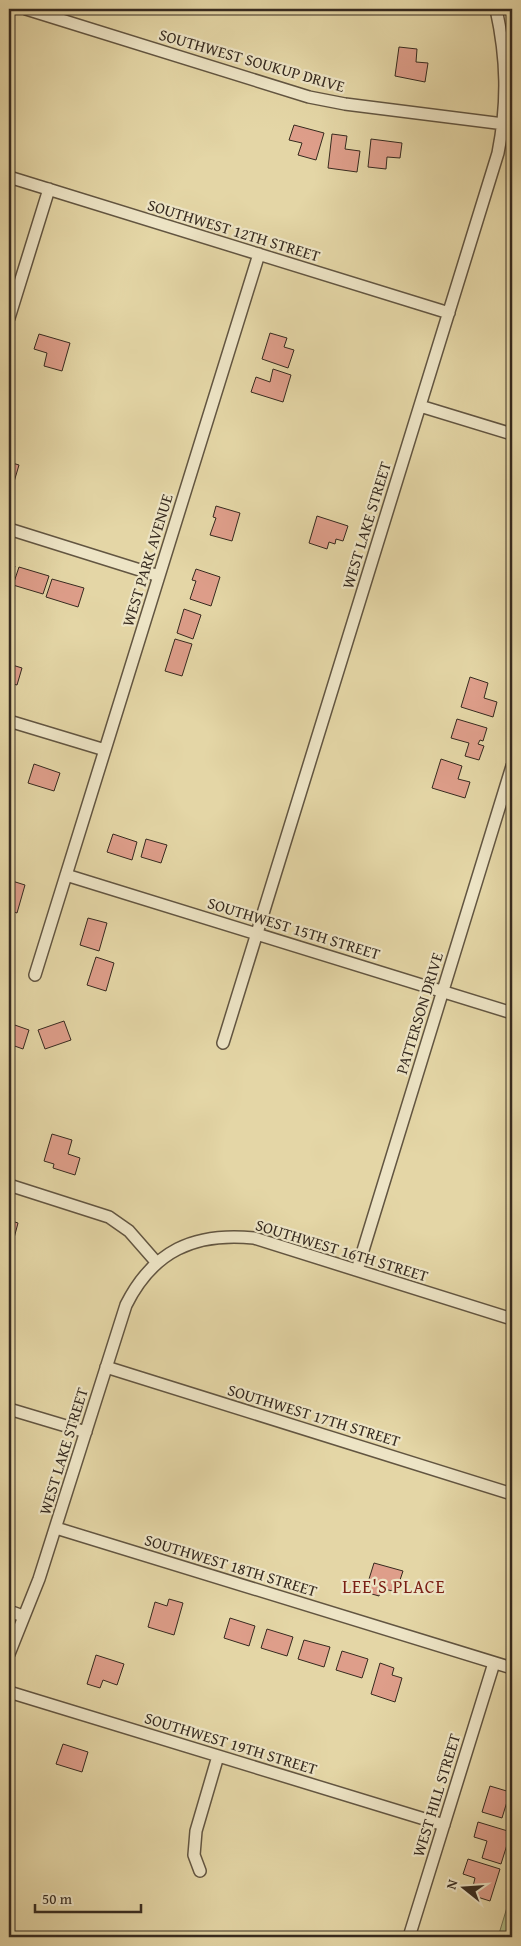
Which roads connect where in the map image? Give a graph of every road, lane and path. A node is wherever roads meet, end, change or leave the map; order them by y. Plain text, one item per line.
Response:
1 (26, 9) edge
2 (496, 9) edge
3 (508, 124) edge
4 (9, 177) edge
5 (49, 190) junction
6 (259, 254) junction
7 (449, 313) junction
8 (9, 318) edge
9 (420, 406) junction
10 (512, 434) edge
11 (9, 529) edge
12 (159, 576) junction
13 (9, 721) edge
14 (105, 750) junction
15 (512, 766) edge
16 (507, 800) edge
17 (66, 875) junction
18 (257, 934) junction
19 (35, 975) dead end
20 (442, 991) junction
21 (512, 1013) edge
22 (223, 1043) dead end
23 (9, 1185) edge
24 (157, 1263) junction
25 (357, 1270) junction
26 (512, 1319) edge
27 (106, 1367) junction
28 (9, 1409) edge
29 (86, 1432) junction
30 (512, 1494) edge
31 (56, 1528) junction
32 (9, 1611) edge
33 (24, 1616) junction
34 (9, 1654) edge
35 (494, 1663) junction
36 (512, 1668) edge
37 (9, 1692) edge
38 (218, 1756) junction
39 (444, 1825) junction
40 (200, 1871) dead end
41 (409, 1937) edge

1 - 3 street, SOUTHWEST SOUKUP DRIVE
2 - 3 street, WEST LAKE STREET
3 - 7 street, WEST LAKE STREET
4 - 5 street, SOUTHWEST 12TH STREET
5 - 6 street, SOUTHWEST 12TH STREET
5 - 8 street
6 - 7 street, SOUTHWEST 12TH STREET
6 - 12 street, WEST PARK AVENUE
7 - 9 street, WEST LAKE STREET
9 - 10 street
9 - 18 street, WEST LAKE STREET
11 - 12 street
12 - 14 street, WEST PARK AVENUE
13 - 14 street
14 - 17 street, WEST PARK AVENUE
15 - 16 street, PATTERSON DRIVE
16 - 20 street, PATTERSON DRIVE
17 - 18 street, SOUTHWEST 15TH STREET
17 - 19 street, WEST PARK AVENUE
18 - 20 street, SOUTHWEST 15TH STREET
18 - 22 street, WEST LAKE STREET
20 - 21 street, SOUTHWEST 15TH STREET
20 - 25 street, PATTERSON DRIVE
23 - 24 street
24 - 25 street, SOUTHWEST 16TH STREET
24 - 27 street, WEST LAKE STREET
25 - 26 street, SOUTHWEST 16TH STREET
27 - 29 street, WEST LAKE STREET
27 - 30 street, SOUTHWEST 17TH STREET
28 - 29 street
29 - 31 street, WEST LAKE STREET
31 - 33 street, WEST LAKE STREET
31 - 35 street, SOUTHWEST 18TH STREET
32 - 33 street
33 - 34 street, WEST LAKE STREET
35 - 36 street, SOUTHWEST 18TH STREET
35 - 39 street, WEST HILL STREET
37 - 38 street, SOUTHWEST 19TH STREET
38 - 39 street, SOUTHWEST 19TH STREET
38 - 40 street
39 - 41 street, WEST HILL STREET

